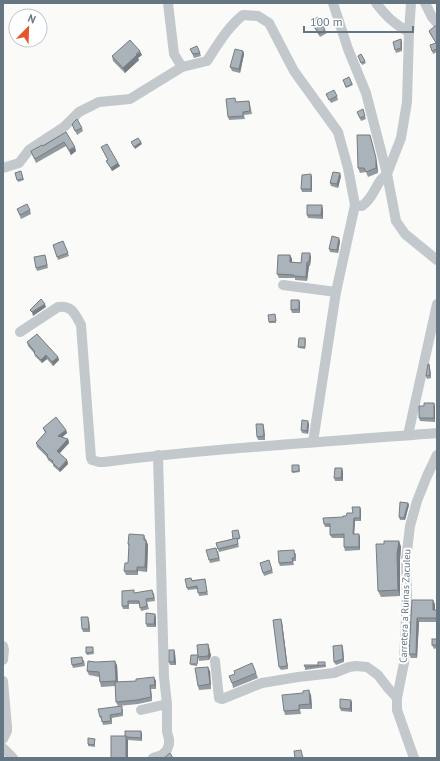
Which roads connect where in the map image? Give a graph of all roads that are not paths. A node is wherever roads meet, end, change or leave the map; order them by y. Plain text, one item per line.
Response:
1 (168, 3) edge
2 (333, 3) edge
3 (376, 3) edge
4 (411, 3) edge
5 (425, 3) edge
6 (437, 23) edge
7 (408, 32) junction
8 (182, 67) junction
9 (3, 168) edge
10 (387, 174) junction
11 (355, 205) junction
12 (437, 260) edge
13 (283, 285) dead end
14 (336, 292) junction
15 (437, 304) edge
16 (20, 332) dead end
17 (437, 433) edge
18 (408, 436) junction
19 (313, 442) junction
20 (158, 455) junction
21 (437, 455) edge
22 (3, 646) edge
23 (3, 660) edge
24 (215, 662) dead end
25 (3, 681) edge
26 (396, 698) junction
27 (167, 704) junction
28 (141, 710) dead end
29 (3, 739) edge
30 (3, 748) edge
31 (13, 758) edge
32 (153, 758) edge
33 (414, 758) edge

1 - 8 street
2 - 10 street
3 - 7 street
4 - 7 street
5 - 6 street
7 - 10 street
8 - 9 street
8 - 11 street
10 - 11 street
10 - 12 street
11 - 14 street
13 - 14 street
14 - 19 street
15 - 18 street
16 - 20 street
17 - 18 street
18 - 19 street
19 - 20 street
20 - 27 street
21 - 26 street, Carretera a Ruinas Zaculeu
22 - 23 street
24 - 26 street
25 - 29 street
26 - 33 street, Carretera a Ruinas Zaculeu
27 - 28 street
27 - 32 street
30 - 31 street

